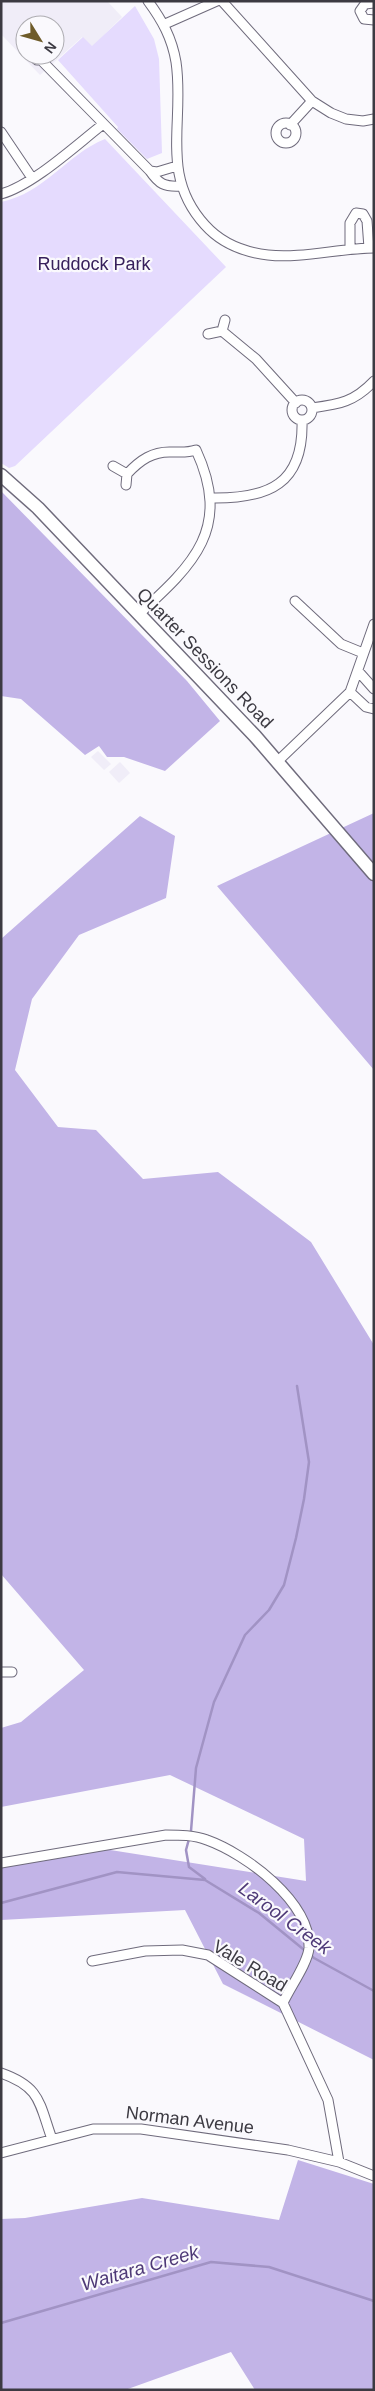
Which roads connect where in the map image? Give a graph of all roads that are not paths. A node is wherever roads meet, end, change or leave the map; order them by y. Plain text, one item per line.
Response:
1 (148, 1) edge
2 (217, 1) edge
3 (222, 1) edge
4 (374, 3) edge
5 (374, 20) edge
6 (165, 24) junction
7 (48, 65) edge
8 (312, 101) junction
9 (374, 120) edge
10 (102, 125) junction
11 (290, 125) dead end
12 (1, 132) edge
13 (177, 166) junction
14 (150, 171) junction
15 (32, 178) junction
16 (181, 186) junction
17 (1, 194) edge
18 (372, 248) edge
19 (350, 249) junction
20 (225, 320) dead end
21 (222, 331) junction
22 (208, 334) dead end
23 (374, 380) edge
24 (296, 403) junction
25 (312, 408) junction
26 (302, 420) junction
27 (113, 466) dead end
28 (127, 474) junction
29 (1, 475) edge
30 (126, 485) dead end
31 (211, 498) junction
32 (295, 601) dead end
33 (139, 614) junction
34 (374, 624) edge
35 (363, 653) junction
36 (358, 671) junction
37 (374, 689) edge
38 (350, 692) junction
39 (374, 709) edge
40 (278, 761) junction
41 (374, 874) edge
42 (1, 1672) edge
43 (12, 1672) dead end
44 (1, 1863) edge
45 (92, 1961) dead end
46 (282, 2003) junction
47 (1, 2072) edge
48 (52, 2139) junction
49 (1, 2153) edge
50 (339, 2162) junction
51 (374, 2176) edge

1 - 6 street
2 - 6 street
3 - 8 street
4 - 5 street
6 - 13 street
7 - 10 street
8 - 9 street
8 - 11 street
10 - 14 street
10 - 15 street
12 - 15 street
13 - 14 street
13 - 16 street
14 - 16 street
15 - 17 street
16 - 19 street
18 - 19 street
18 - 19 street
20 - 21 street
21 - 22 street
21 - 24 street
23 - 25 street
24 - 25 street
24 - 26 street
25 - 26 street
26 - 31 street
27 - 28 street
28 - 30 street
28 - 31 street
29 - 33 main road, Quarter Sessions Road
31 - 33 street
32 - 35 street
33 - 40 main road, Quarter Sessions Road
34 - 35 street
35 - 36 street
36 - 37 street
36 - 38 street
38 - 39 street
38 - 40 street
40 - 41 main road, Quarter Sessions Road
42 - 43 street
44 - 46 street
45 - 46 street, Vale Road
46 - 50 street, Vale Road
47 - 48 street
48 - 49 street, Norman Avenue
48 - 50 street, Norman Avenue
50 - 51 street, Norman Avenue

